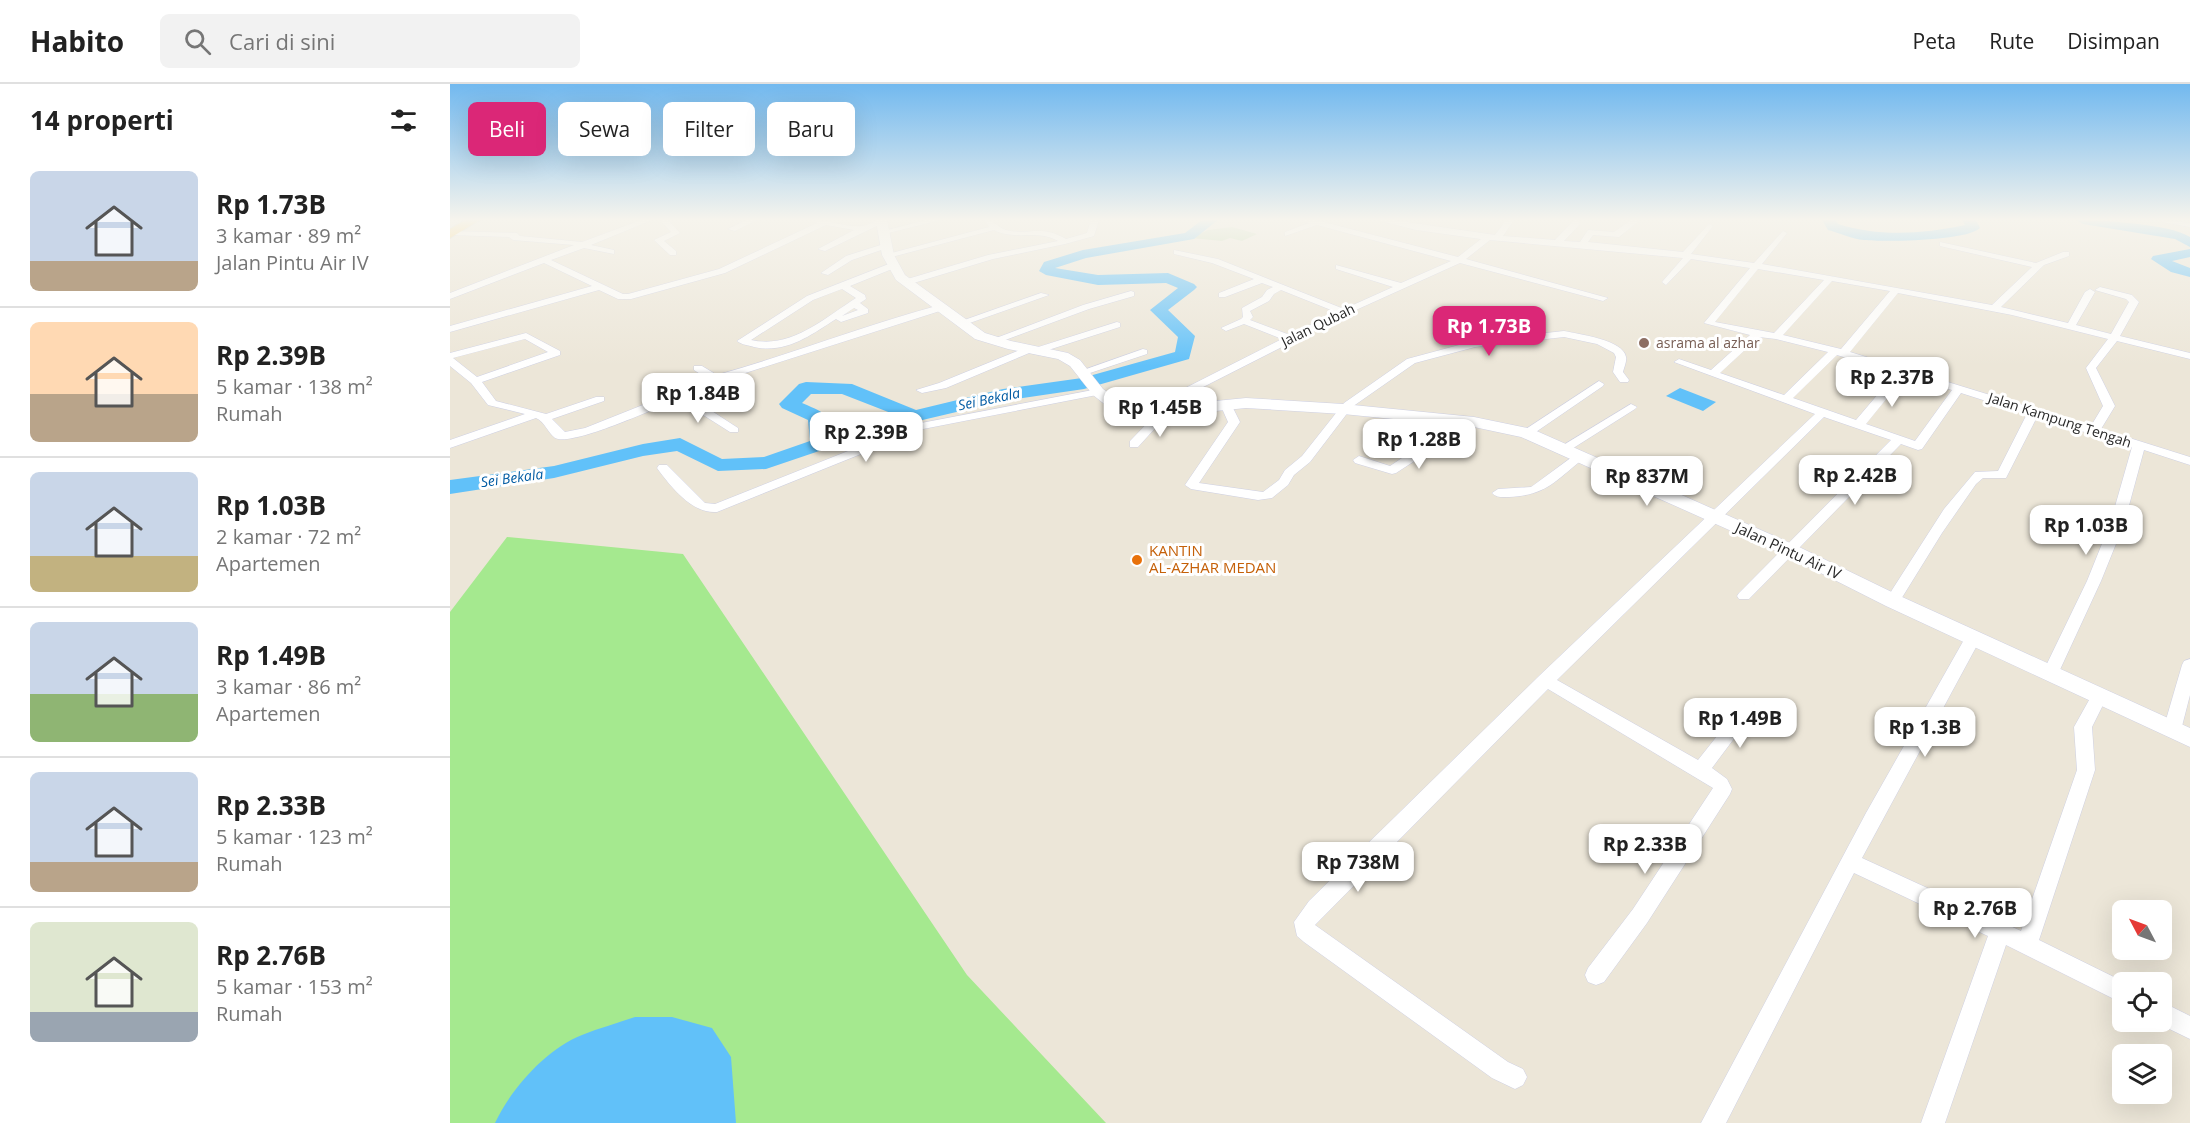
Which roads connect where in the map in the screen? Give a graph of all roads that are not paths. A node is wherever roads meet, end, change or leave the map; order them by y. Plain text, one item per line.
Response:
1 (522, 268) edge
2 (562, 268) edge
3 (727, 268) edge
4 (832, 268) edge
5 (858, 268) edge
6 (897, 268) edge
7 (952, 268) edge
8 (1233, 268) edge
9 (1344, 268) edge
10 (1441, 268) edge
11 (1492, 268) edge
12 (1677, 268) edge
13 (1756, 268) edge
14 (1773, 268) edge
15 (2035, 268) edge
16 (825, 273) dead end
17 (1830, 278) junction
18 (1260, 280) junction
19 (907, 282) junction
20 (1666, 282) dead end
21 (842, 285) junction
22 (1401, 286) junction
23 (600, 287) junction
24 (1280, 287) junction
25 (1896, 290) junction
26 (1131, 294) dead end
27 (1044, 295) dead end
28 (1222, 295) dead end
29 (450, 296) edge
30 (1603, 298) dead end
31 (940, 308) junction
32 (1995, 309) junction
33 (1344, 312) junction
34 (1244, 321) junction
35 (961, 323) junction
36 (1118, 325) dead end
37 (2070, 327) junction
38 (1226, 328) dead end
39 (450, 329) edge
40 (1757, 334) junction
41 (1776, 336) junction
42 (2114, 338) junction
43 (1290, 339) junction
44 (993, 341) junction
45 (1034, 350) junction
46 (1143, 352) dead end
47 (1839, 352) junction
48 (450, 356) edge
49 (2190, 357) edge
50 (450, 361) edge
51 (1679, 362) dead end
52 (698, 368) dead end
53 (1903, 371) junction
54 (1713, 375) junction
55 (716, 379) junction
56 (1624, 380) dead end
57 (475, 381) junction
58 (1090, 381) junction
59 (1599, 384) dead end
60 (1959, 388) junction
61 (922, 390) dead end
62 (678, 394) junction
63 (600, 399) dead end
64 (1785, 400) junction
65 (1226, 404) junction
66 (1631, 406) dead end
67 (1343, 409) junction
68 (1164, 412) junction
69 (2034, 412) junction
70 (1144, 413) junction
71 (1822, 413) junction
72 (541, 416) junction
73 (1470, 422) junction
74 (1858, 426) junction
75 (734, 430) dead end
76 (2094, 430) junction
77 (1526, 433) junction
78 (1898, 440) junction
79 (450, 444) edge
80 (1134, 444) dead end
81 (2139, 445) junction
82 (1571, 452) junction
83 (1359, 460) dead end
84 (2190, 461) edge
85 (663, 468) dead end
86 (1498, 493) dead end
87 (1713, 516) junction
88 (1790, 550) junction
89 (1744, 596) dead end
90 (1893, 601) junction
91 (1973, 638) junction
92 (2190, 665) edge
93 (2049, 674) junction
94 (1545, 680) junction
95 (2099, 697) junction
96 (1751, 705) dead end
97 (2172, 730) junction
98 (2190, 738) edge
99 (1701, 770) junction
100 (1850, 862) junction
101 (2000, 931) junction
102 (2026, 944) junction
103 (1596, 975) dead end
104 (2112, 988) edge
105 (2172, 1018) edge
106 (2190, 1028) edge
107 (1515, 1077) dead end
108 (1713, 1123) edge
109 (1933, 1123) edge

1 - 29 street
2 - 23 street
3 - 23 street
4 - 16 street
5 - 21 street
6 - 19 main road, Jalan Pintu Air IV
7 - 19 street
8 - 18 street
9 - 22 street
10 - 22 street, Jalan Qubah
11 - 30 street
12 - 20 street
13 - 40 street, Jalan Kampung Tengah
14 - 17 street
15 - 32 street
17 - 25 street
17 - 41 street
18 - 24 street
18 - 28 street
19 - 31 main road, Jalan Pintu Air IV
21 - 21 street
22 - 33 street, Jalan Qubah
23 - 39 street
24 - 33 street
24 - 34 street
25 - 32 street
25 - 47 street
26 - 44 street
27 - 35 street
31 - 35 main road, Jalan Pintu Air IV
31 - 55 street
32 - 37 street
33 - 43 street, Jalan Qubah
34 - 38 street
34 - 43 street
35 - 44 main road, Jalan Pintu Air IV
36 - 45 street
37 - 42 street
37 - 42 street
40 - 41 street, Jalan Kampung Tengah
40 - 54 street
41 - 47 street, Jalan Kampung Tengah
42 - 49 street
42 - 76 street
43 - 70 street, Jalan Qubah
44 - 45 main road, Jalan Pintu Air IV
45 - 58 main road, Jalan Pintu Air IV
45 - 61 street
46 - 58 street
47 - 53 street, Jalan Kampung Tengah
47 - 64 street
48 - 57 street
50 - 57 street
51 - 54 street
52 - 55 street
53 - 60 street, Jalan Kampung Tengah
53 - 74 street
54 - 64 street
55 - 62 street
56 - 67 street
57 - 72 street
58 - 70 main road, Jalan Pintu Air IV
58 - 85 street
59 - 77 street
60 - 69 street, Jalan Kampung Tengah
60 - 78 street
62 - 72 street
62 - 75 street
63 - 72 street
64 - 71 street
65 - 67 main road, Jalan Pintu Air IV
65 - 67 street
65 - 68 main road, Jalan Pintu Air IV
66 - 82 street
67 - 73 main road, Jalan Pintu Air IV
68 - 70 main road, Jalan Pintu Air IV
68 - 80 street
69 - 76 street, Jalan Kampung Tengah
69 - 90 street
71 - 74 street
71 - 87 street
72 - 79 street
73 - 77 main road, Jalan Pintu Air IV
73 - 83 street
74 - 78 street
76 - 81 street, Jalan Kampung Tengah
77 - 82 main road, Jalan Pintu Air IV
78 - 88 street
81 - 84 street, Jalan Kampung Tengah
81 - 93 street
82 - 86 street
82 - 87 main road, Jalan Pintu Air IV
87 - 88 main road, Jalan Pintu Air IV
87 - 94 street
88 - 89 street
88 - 90 main road, Jalan Pintu Air IV
90 - 91 main road, Jalan Pintu Air IV
91 - 93 main road, Jalan Pintu Air IV
91 - 100 street
92 - 97 street
93 - 95 main road, Jalan Pintu Air IV
94 - 99 street
94 - 107 street
95 - 97 main road, Jalan Pintu Air IV
95 - 102 street
96 - 99 street
97 - 98 main road, Jalan Pintu Air IV
99 - 103 street
100 - 101 street
100 - 108 street
101 - 102 street
101 - 109 street
102 - 104 street
105 - 106 street

